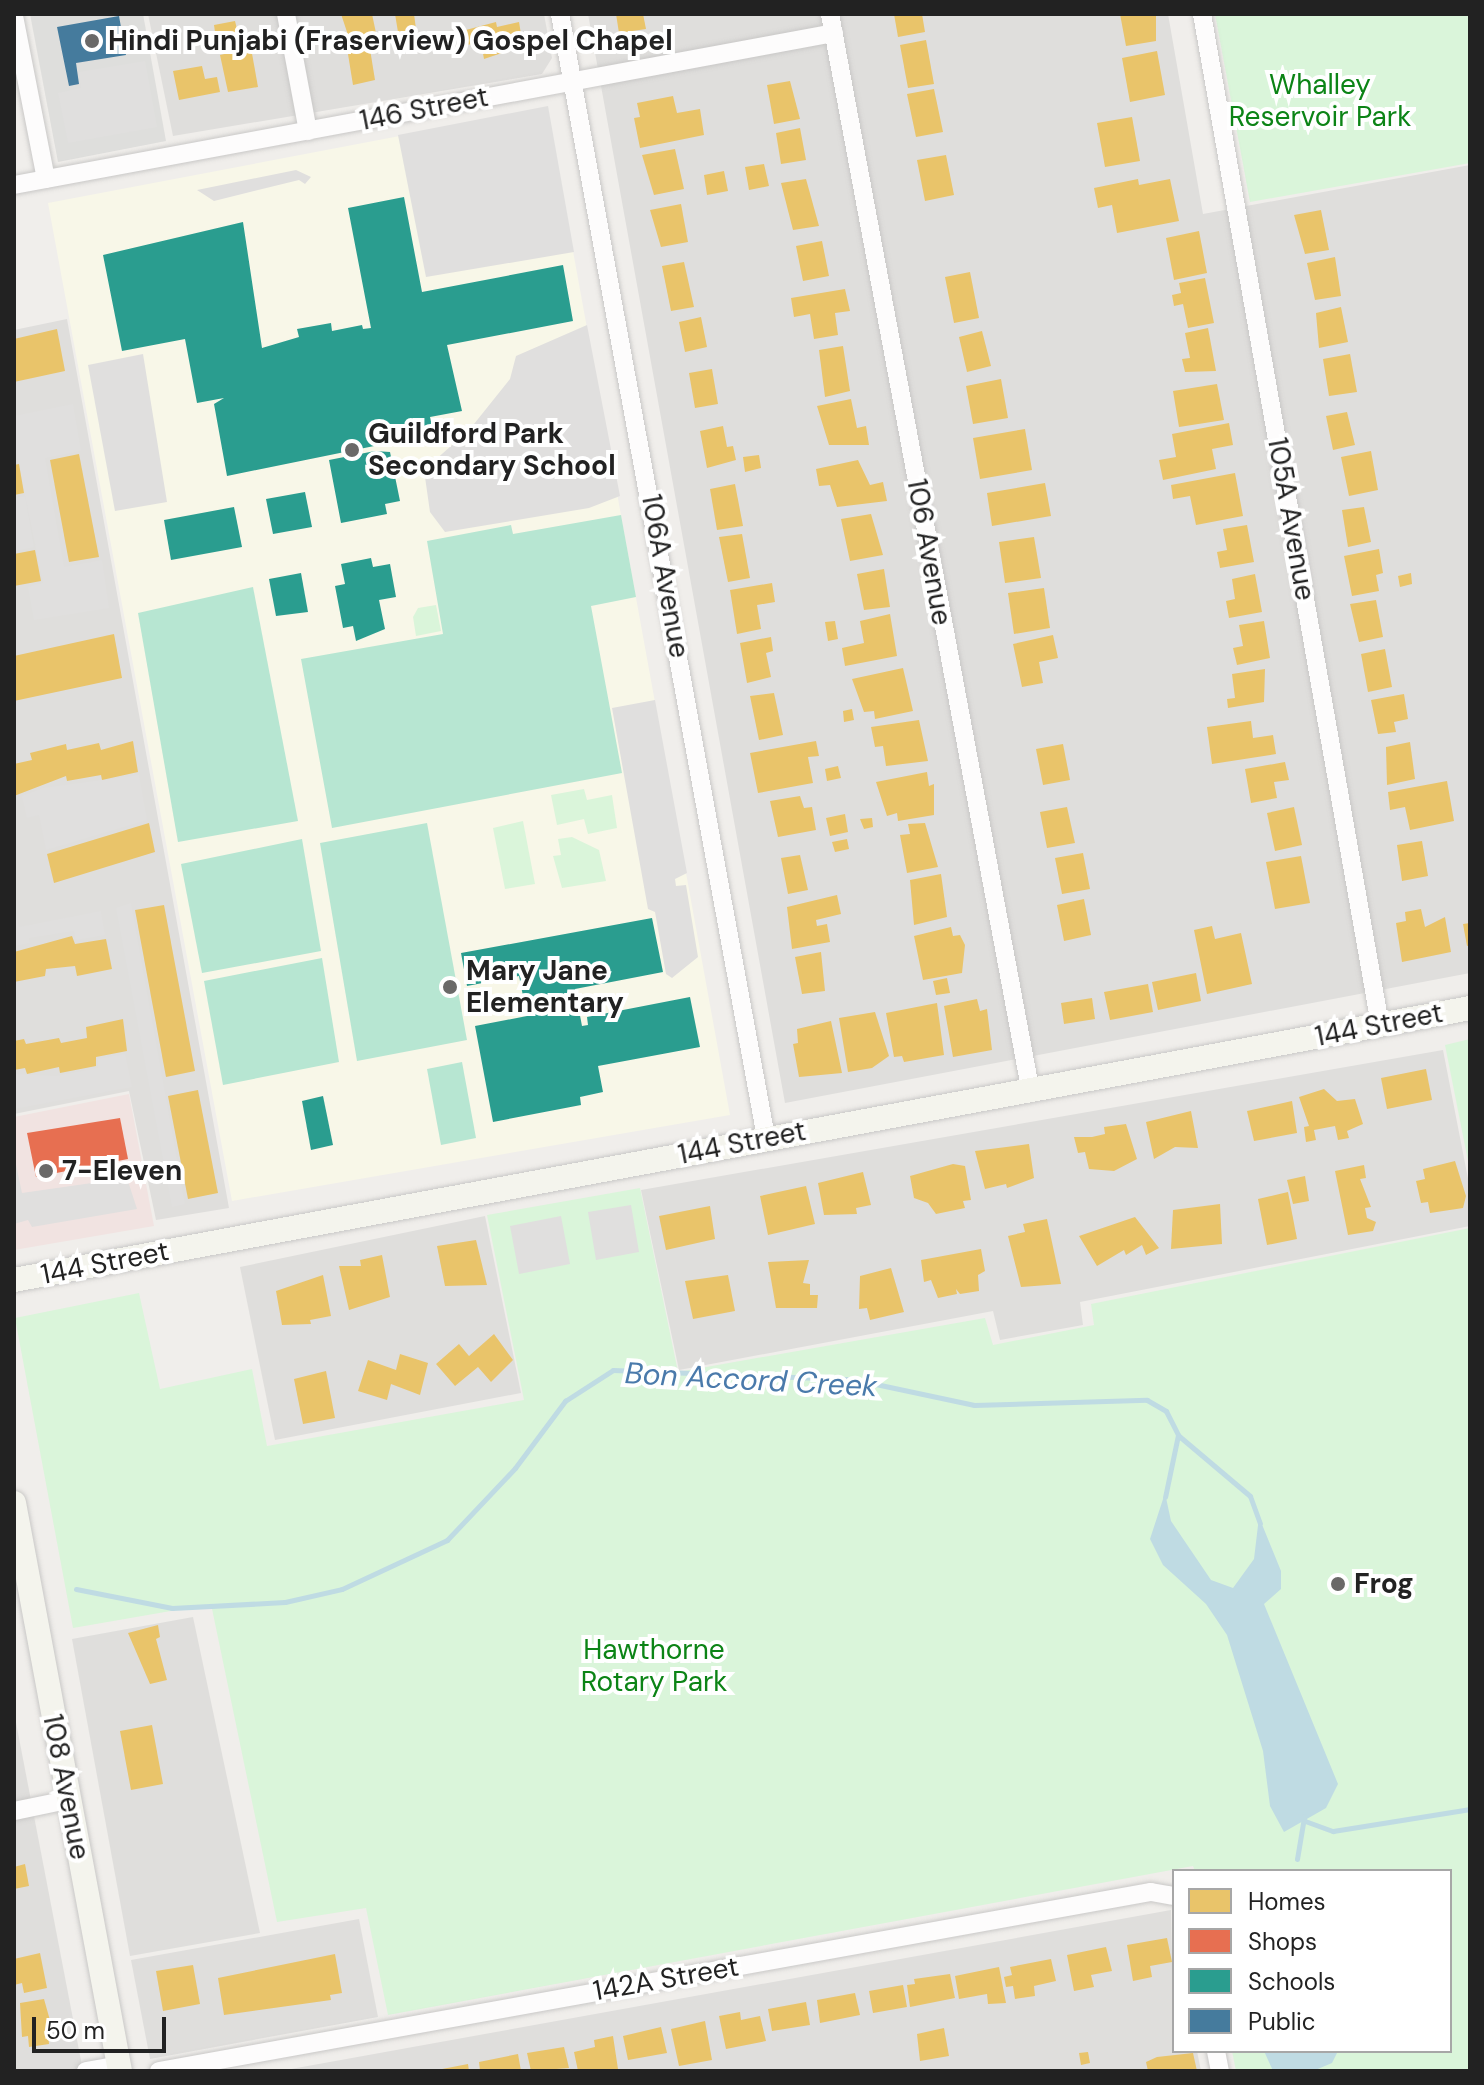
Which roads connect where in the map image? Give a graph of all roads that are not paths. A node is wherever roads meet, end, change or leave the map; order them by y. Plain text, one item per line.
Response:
1 (286, 14) edge
2 (560, 14) edge
3 (830, 14) edge
4 (1202, 14) edge
5 (14, 16) edge
6 (834, 33) junction
7 (573, 81) junction
8 (308, 131) junction
9 (46, 179) junction
10 (14, 185) edge
11 (1470, 1008) edge
12 (1380, 1025) junction
13 (1030, 1088) junction
14 (766, 1138) junction
15 (14, 1280) edge
16 (14, 1503) edge
17 (67, 1800) junction
18 (14, 1811) edge
19 (1172, 1896) edge
20 (120, 2068) edge
21 (86, 2071) edge
22 (159, 2071) edge

1 - 8 street
2 - 7 street, 106A Avenue
3 - 6 street, 106 Avenue
4 - 12 street, 105A Avenue
5 - 9 street
6 - 7 street, 146 Street
6 - 13 street, 106 Avenue
7 - 8 street, 146 Street
7 - 14 street, 106A Avenue
8 - 9 street, 146 Street
9 - 10 street, 146 Street
11 - 12 main road, 144 Street
12 - 13 main road, 144 Street
13 - 14 main road, 144 Street
14 - 15 main road, 144 Street
16 - 17 main road, 108 Avenue
17 - 18 street
17 - 20 main road, 108 Avenue
19 - 22 street, 142A Street
20 - 21 street

